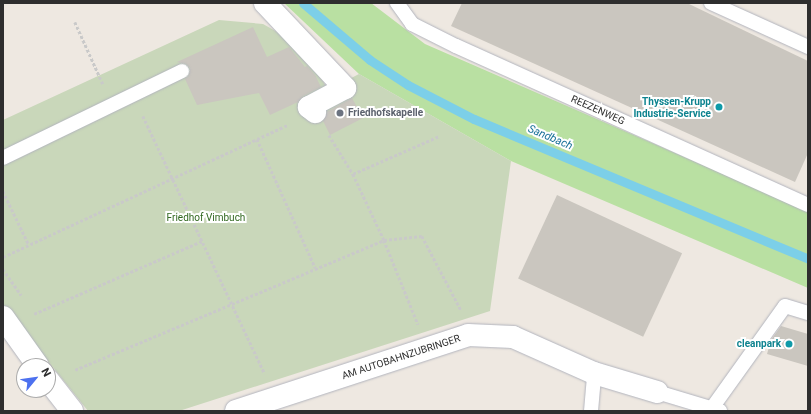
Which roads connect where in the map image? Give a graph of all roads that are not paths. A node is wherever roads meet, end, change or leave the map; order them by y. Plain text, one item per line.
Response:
1 (265, 3) edge
2 (397, 3) edge
3 (711, 3) edge
4 (808, 47) edge
5 (182, 71) dead end
6 (315, 112) road end
7 (3, 158) edge
8 (808, 205) edge
9 (808, 313) edge
10 (3, 317) edge
11 (32, 358) edge
12 (594, 372) junction
13 (56, 390) edge
14 (657, 392) joint
15 (716, 410) edge
16 (72, 411) edge
17 (236, 411) edge
18 (591, 411) edge

1 - 6 street
2 - 8 lane, REEZENWEG
3 - 4 lane
5 - 7 lane
9 - 15 lane
10 - 11 street
12 - 14 street, AM AUTOBAHNZUBRINGER
12 - 17 street, AM AUTOBAHNZUBRINGER
12 - 18 lane
13 - 16 street
14 - 15 lane

